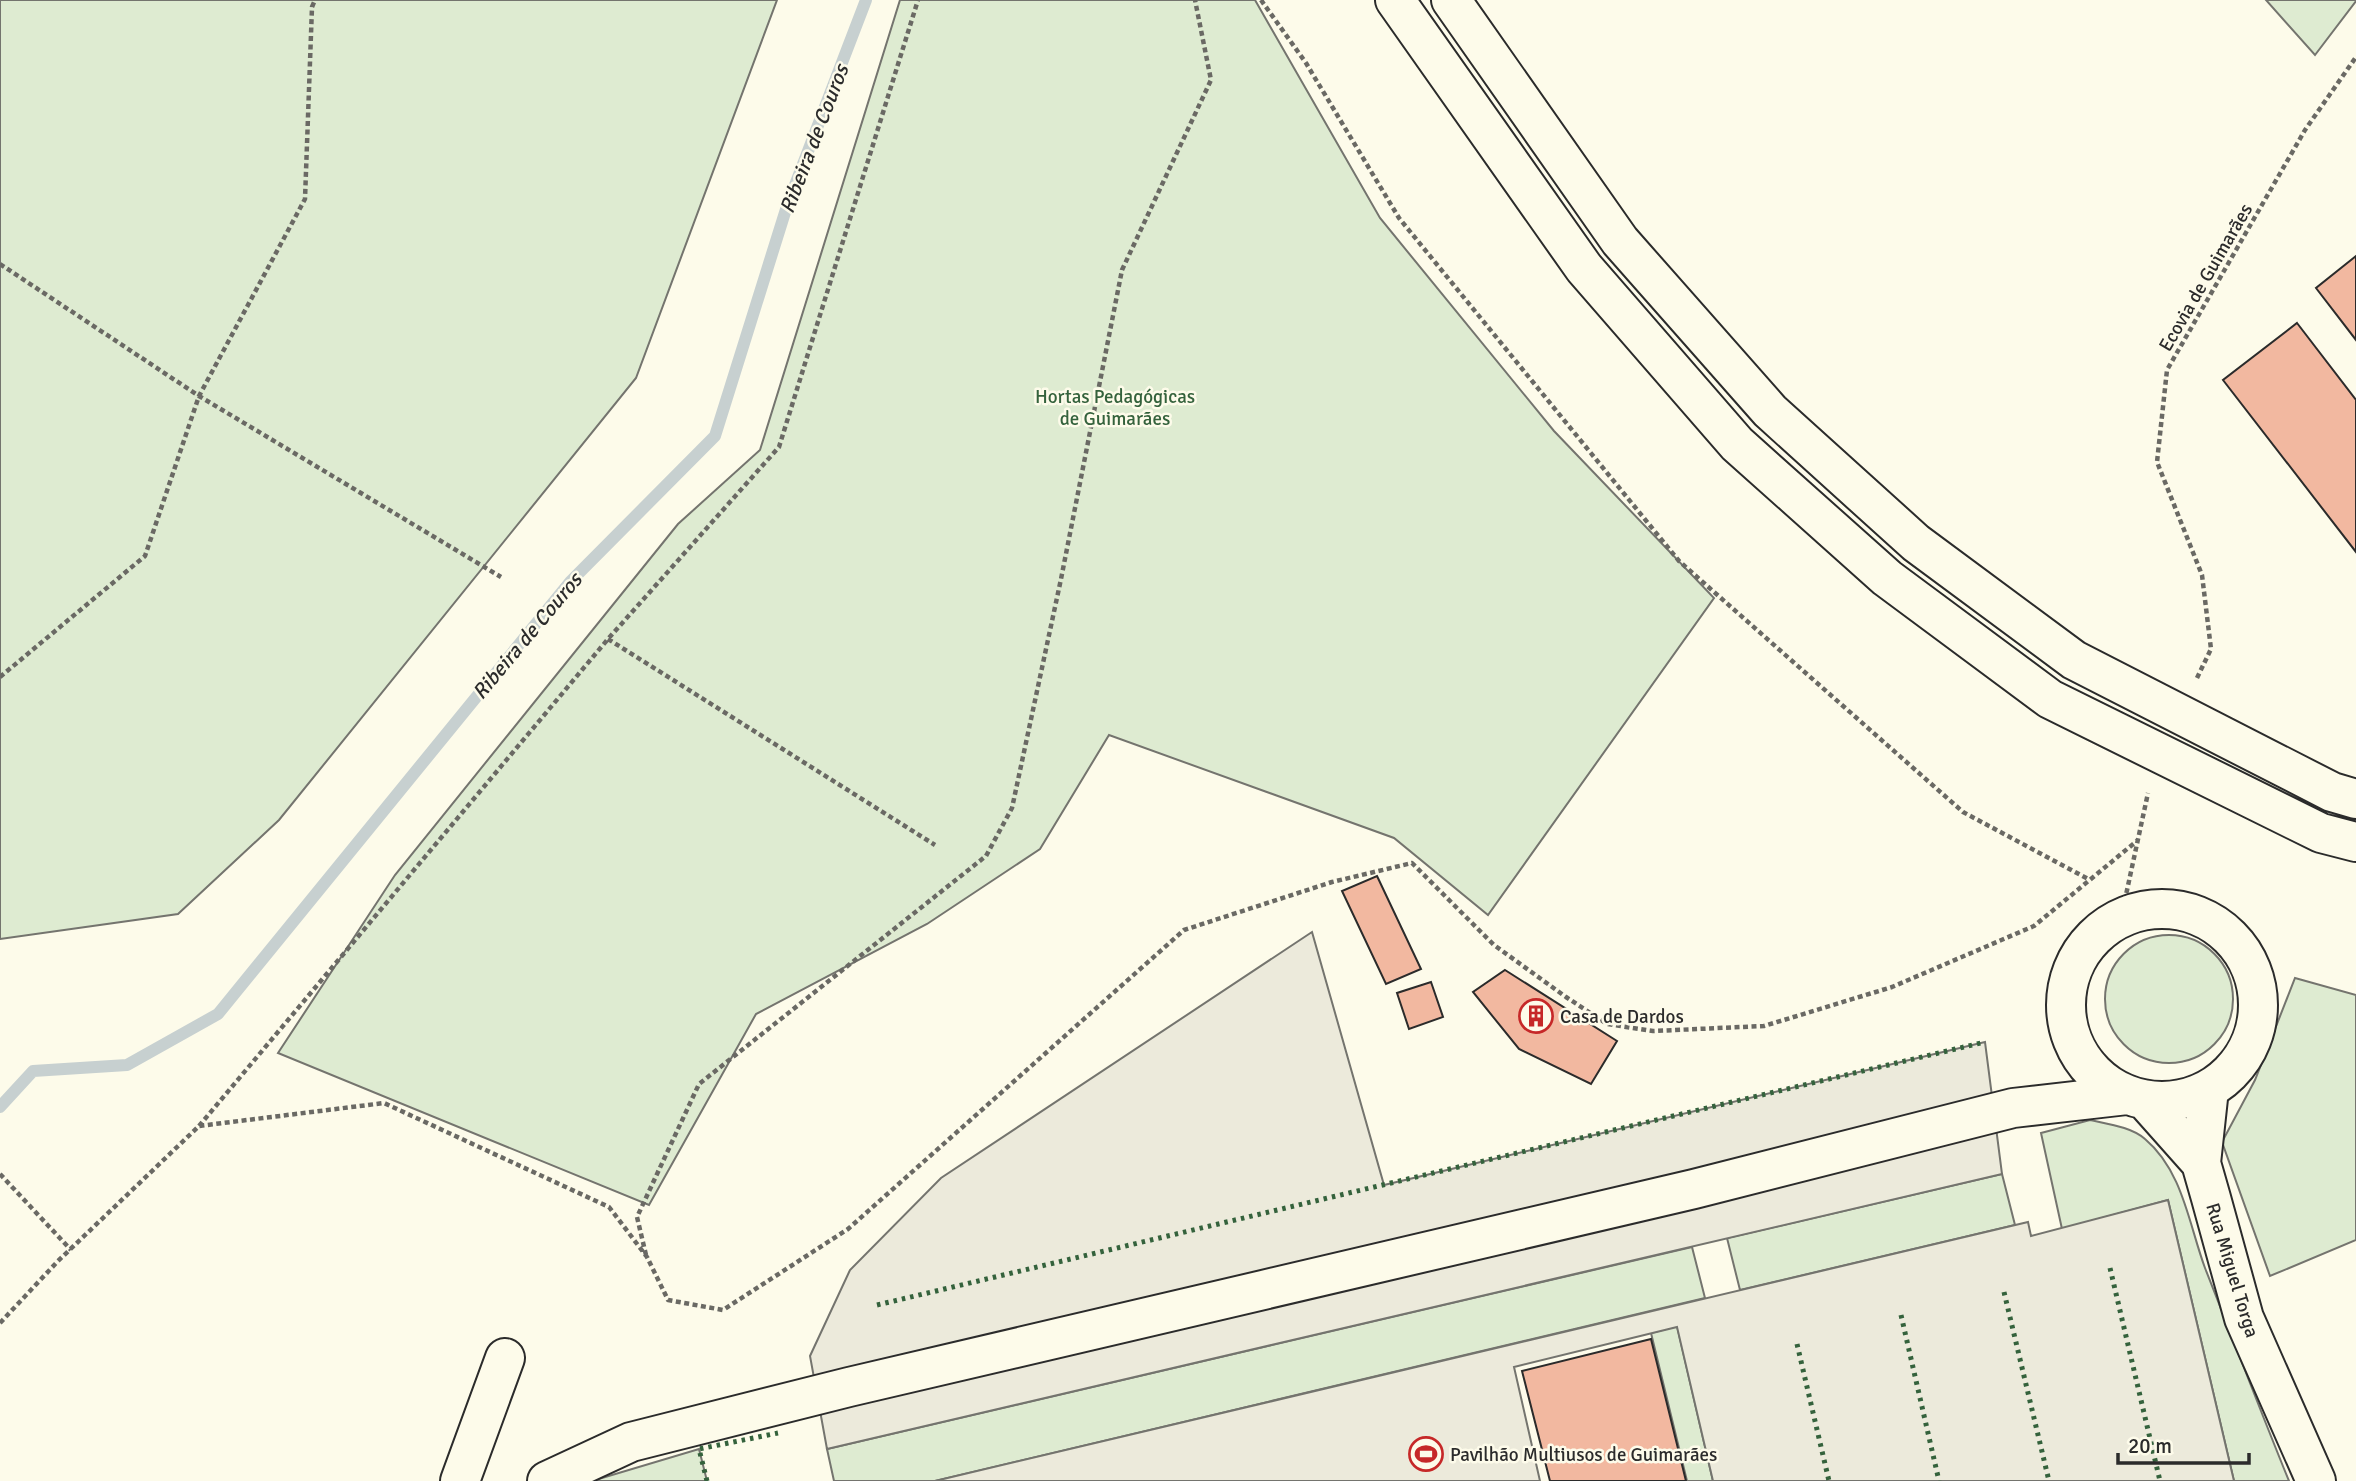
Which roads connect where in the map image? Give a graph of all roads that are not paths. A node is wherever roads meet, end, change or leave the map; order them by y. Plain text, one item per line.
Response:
1 (1395, 0) edge
2 (1451, 0) edge
3 (2356, 799) edge
4 (2356, 842) edge
5 (2067, 1013) junction
6 (2209, 1089) junction
7 (2136, 1097) junction
8 (2013, 1108) junction
9 (2202, 1163) junction
10 (505, 1358) dead end
11 (460, 1481) edge
12 (547, 1481) edge
13 (2316, 1481) edge

1 - 4 main road
2 - 3 main road
5 - 6 main road
5 - 7 main road
5 - 8 main road
6 - 7 main road
6 - 9 main road, Rua Miguel Torga
7 - 8 main road
7 - 9 main road
8 - 12 main road
9 - 13 main road, Rua Miguel Torga
10 - 11 main road

